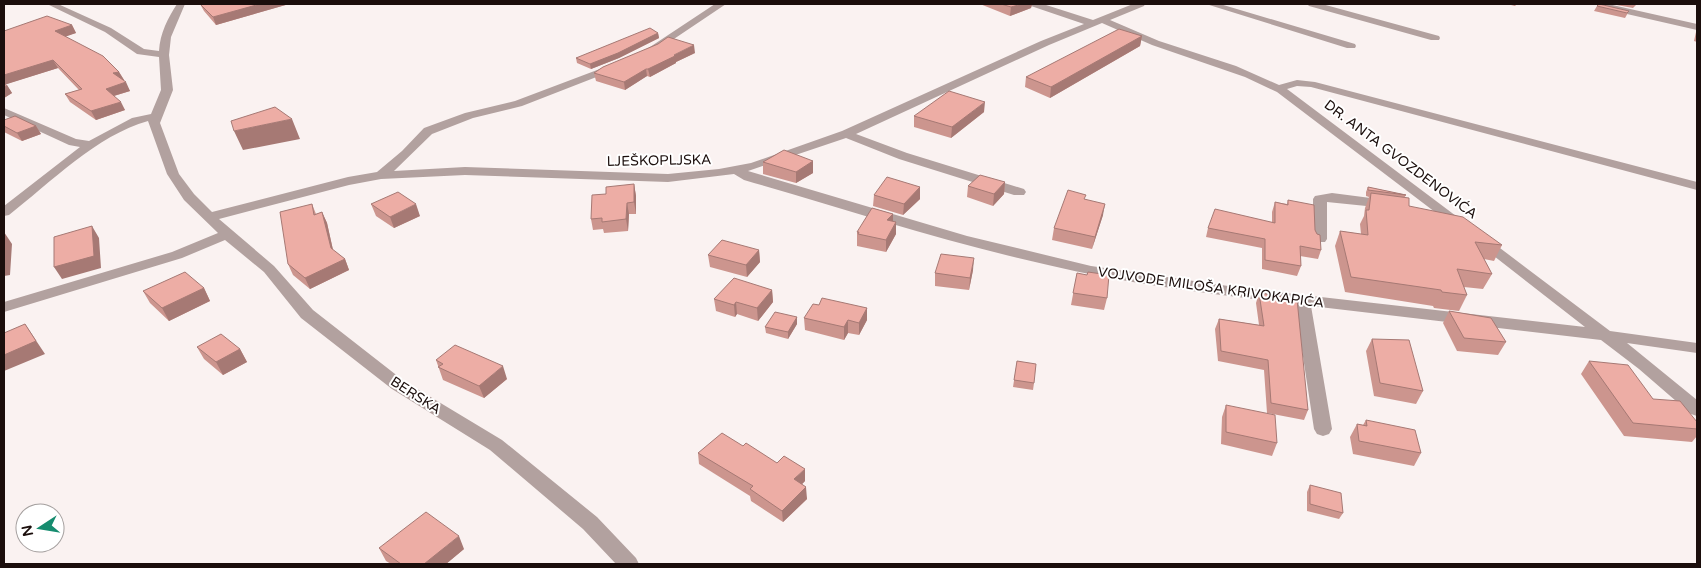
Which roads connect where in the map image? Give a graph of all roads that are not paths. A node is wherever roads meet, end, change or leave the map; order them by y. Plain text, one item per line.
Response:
1 (51, 4) edge
2 (182, 4) edge
3 (721, 4) edge
4 (1034, 4) edge
5 (1141, 4) edge
6 (1211, 4) edge
7 (1312, 4) edge
8 (1599, 5) edge
9 (1099, 22) junction
10 (1697, 27) edge
11 (1435, 38) dead end
12 (1351, 46) dead end
13 (163, 54) junction
14 (639, 55) edge
15 (624, 62) edge
16 (1279, 88) junction
17 (4, 111) edge
18 (155, 116) junction
19 (846, 134) junction
20 (92, 145) junction
21 (736, 170) junction
22 (381, 175) junction
23 (1697, 186) edge
24 (1019, 192) dead end
25 (1398, 206) edge
26 (1416, 208) edge
27 (4, 212) edge
28 (1444, 212) junction
29 (210, 217) junction
30 (227, 234) junction
31 (1320, 239) edge
32 (1302, 301) junction
33 (4, 307) edge
34 (1604, 334) junction
35 (1697, 348) edge
36 (1697, 410) edge
37 (1323, 429) dead end
38 (629, 564) edge

1 - 13 street
2 - 13 street
3 - 14 street
4 - 9 street, DR. ANTA GVOZDENOVIĆA
5 - 9 street, LJEŠKOPLJSKA
6 - 12 street
7 - 11 street
8 - 10 street
9 - 16 street, DR. ANTA GVOZDENOVIĆA
9 - 19 street, LJEŠKOPLJSKA
13 - 18 street
15 - 22 street
16 - 23 street
16 - 28 street, DR. ANTA GVOZDENOVIĆA
17 - 20 street
18 - 20 street
18 - 29 street, BERSKA
19 - 21 street, LJEŠKOPLJSKA
19 - 24 street
20 - 27 street
21 - 22 street, LJEŠKOPLJSKA
21 - 32 street, VOJVODE MILOŠA KRIVOKAPIĆA
22 - 29 street, LJEŠKOPLJSKA
25 - 31 street
26 - 28 street
28 - 34 street, DR. ANTA GVOZDENOVIĆA
29 - 30 street, BERSKA
30 - 33 street
30 - 38 street, BERSKA
32 - 34 street, VOJVODE MILOŠA KRIVOKAPIĆA
32 - 37 street
34 - 35 street, VOJVODE MILOŠA KRIVOKAPIĆA
34 - 36 street, DR. ANTA GVOZDENOVIĆA

